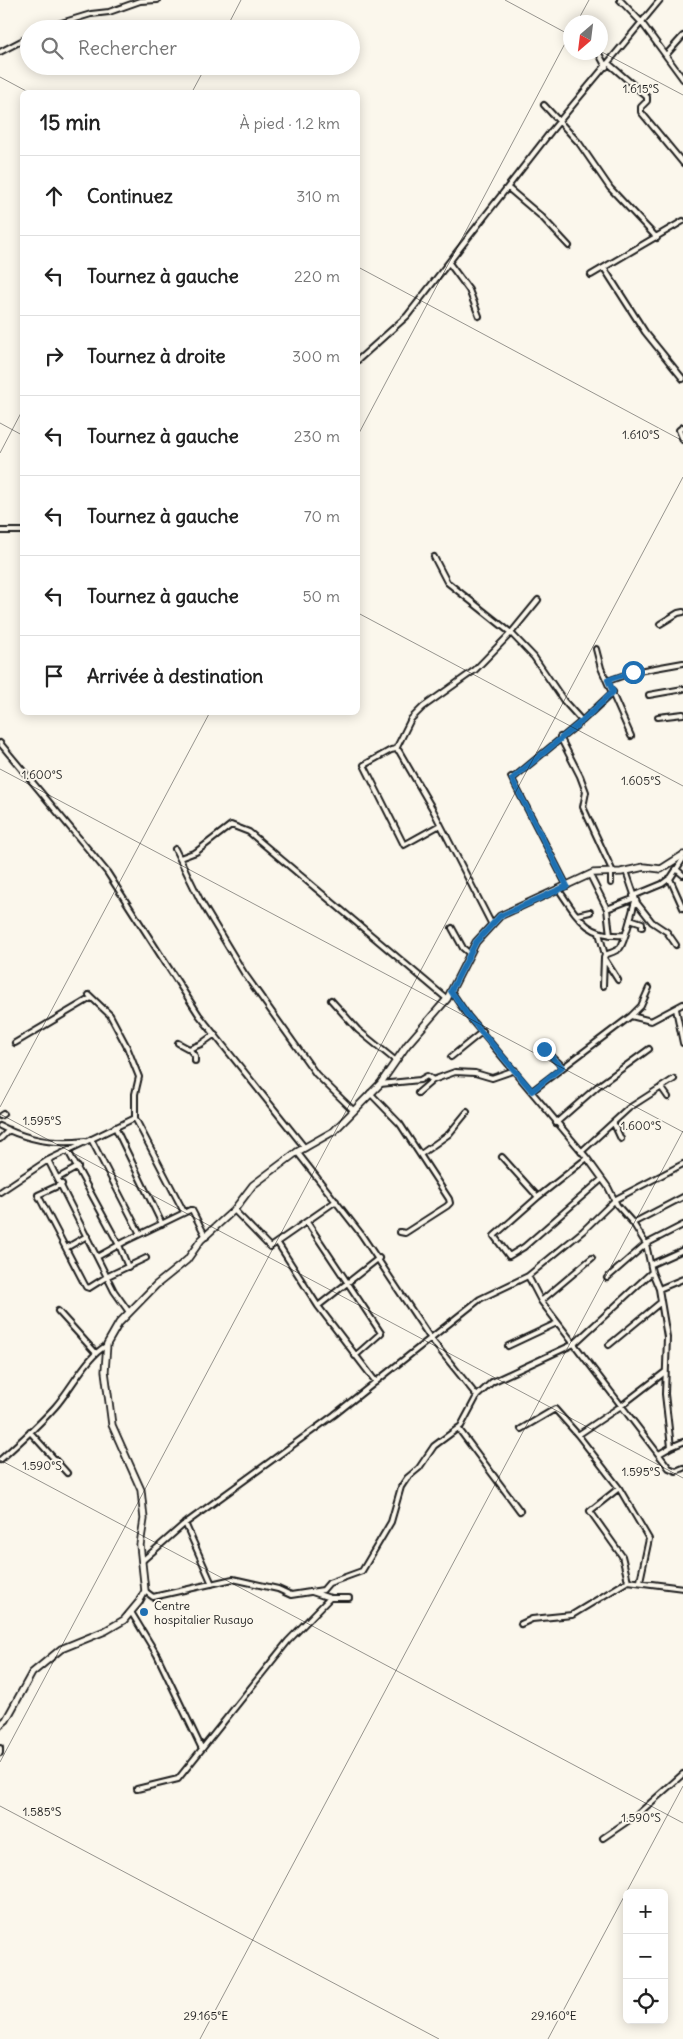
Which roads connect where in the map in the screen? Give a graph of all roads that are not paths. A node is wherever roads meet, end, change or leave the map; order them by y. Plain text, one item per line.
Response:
1 (157, 0) edge
2 (620, 0) edge
3 (660, 0) edge
4 (71, 20) edge
5 (642, 23) junction
6 (683, 36) edge
7 (20, 42) edge
8 (0, 52) edge
9 (666, 55) junction
10 (604, 60) edge
11 (607, 65) junction
12 (683, 79) edge
13 (544, 105) dead end
14 (559, 121) junction
15 (683, 163) edge
16 (508, 188) junction
17 (683, 221) edge
18 (657, 238) junction
19 (569, 246) dead end
20 (449, 263) junction
21 (604, 268) junction
22 (591, 276) dead end
23 (479, 316) dead end
24 (360, 358) edge
25 (683, 379) edge
26 (683, 427) edge
27 (683, 440) edge
28 (0, 531) edge
29 (20, 531) edge
30 (434, 557) dead end
31 (538, 600) dead end
32 (683, 612) edge
33 (660, 624) dead end
34 (511, 633) junction
35 (596, 649) dead end
36 (683, 663) edge
37 (608, 680) junction
38 (683, 689) edge
39 (613, 692) junction
40 (649, 695) dead end
41 (683, 714) edge
42 (658, 718) dead end
43 (582, 721) junction
44 (631, 736) dead end
45 (560, 737) junction
46 (0, 743) edge
47 (396, 749) junction
48 (440, 825) junction
49 (175, 849) dead end
50 (683, 855) edge
51 (180, 858) junction
52 (683, 859) edge
53 (661, 869) junction
54 (676, 870) junction
55 (626, 871) junction
56 (612, 872) junction
57 (590, 875) junction
58 (683, 875) edge
59 (670, 877) junction
60 (611, 883) dead end
61 (567, 886) junction
62 (559, 890) junction
63 (634, 899) junction
64 (683, 908) edge
65 (607, 909) junction
66 (590, 912) dead end
67 (578, 915) junction
68 (630, 918) junction
69 (492, 925) junction
70 (642, 927) dead end
71 (452, 928) dead end
72 (599, 933) junction
73 (610, 935) junction
74 (625, 935) junction
75 (676, 945) dead end
76 (470, 954) junction
77 (605, 956) junction
78 (618, 980) dead end
79 (603, 986) dead end
80 (649, 988) dead end
81 (451, 991) junction
82 (447, 999) junction
83 (331, 1000) dead end
84 (683, 1004) edge
85 (676, 1009) junction
86 (631, 1016) junction
87 (482, 1031) junction
88 (214, 1034) junction
89 (15, 1043) dead end
90 (178, 1043) dead end
91 (683, 1043) edge
92 (189, 1049) junction
93 (544, 1049) dead end
94 (650, 1049) dead end
95 (451, 1057) dead end
96 (195, 1061) dead end
97 (396, 1061) junction
98 (562, 1067) junction
99 (515, 1070) junction
100 (674, 1078) dead end
101 (433, 1080) junction
102 (380, 1084) junction
103 (661, 1087) junction
104 (532, 1091) junction
105 (370, 1093) junction
106 (418, 1093) dead end
107 (668, 1097) dead end
108 (354, 1111) junction
109 (467, 1112) dead end
110 (135, 1118) junction
111 (556, 1123) junction
112 (614, 1124) junction
113 (0, 1126) edge
114 (115, 1127) junction
115 (9, 1130) junction
116 (0, 1139) edge
117 (90, 1140) junction
118 (621, 1140) dead end
119 (305, 1148) junction
120 (68, 1151) junction
121 (297, 1152) junction
122 (581, 1152) junction
123 (421, 1154) junction
124 (502, 1157) dead end
125 (587, 1158) junction
126 (48, 1160) junction
127 (683, 1164) edge
128 (78, 1167) junction
129 (58, 1178) junction
130 (602, 1178) junction
131 (62, 1184) junction
132 (0, 1192) edge
133 (538, 1197) junction
134 (683, 1197) edge
135 (616, 1200) junction
136 (336, 1201) junction
137 (234, 1210) junction
138 (184, 1212) junction
139 (307, 1222) junction
140 (633, 1223) junction
141 (162, 1224) junction
142 (683, 1225) edge
143 (400, 1232) dead end
144 (140, 1234) junction
145 (87, 1236) junction
146 (206, 1237) junction
147 (278, 1242) junction
148 (646, 1244) junction
149 (119, 1245) junction
150 (66, 1248) junction
151 (683, 1250) edge
152 (97, 1257) junction
153 (146, 1258) dead end
154 (379, 1258) junction
155 (592, 1258) dead end
156 (652, 1264) junction
157 (128, 1267) junction
158 (652, 1272) junction
159 (108, 1276) junction
160 (528, 1276) junction
161 (607, 1278) dead end
162 (683, 1280) edge
163 (347, 1283) junction
164 (659, 1289) junction
165 (541, 1300) junction
166 (661, 1302) junction
167 (318, 1306) junction
168 (58, 1311) dead end
169 (129, 1312) junction
170 (557, 1322) junction
171 (431, 1339) junction
172 (574, 1344) junction
173 (609, 1345) dead end
174 (106, 1346) junction
175 (508, 1346) dead end
176 (95, 1352) junction
177 (355, 1356) junction
178 (665, 1372) junction
179 (376, 1382) junction
180 (477, 1396) junction
181 (621, 1406) junction
182 (458, 1428) junction
183 (521, 1428) dead end
184 (30, 1432) junction
185 (578, 1434) junction
186 (683, 1442) edge
187 (671, 1446) junction
188 (658, 1454) junction
189 (0, 1460) edge
190 (683, 1468) edge
191 (67, 1473) dead end
192 (619, 1488) junction
193 (520, 1511) dead end
194 (186, 1523) junction
195 (142, 1560) junction
196 (628, 1581) junction
197 (640, 1581) junction
198 (212, 1584) junction
199 (683, 1588) edge
200 (145, 1591) junction
201 (311, 1592) junction
202 (330, 1598) junction
203 (349, 1598) dead end
204 (131, 1612) junction
205 (521, 1624) dead end
206 (0, 1726) edge
207 (0, 1748) edge
208 (202, 1749) junction
209 (0, 1754) edge
210 (683, 1774) edge
211 (137, 1789) dead end
212 (603, 1838) dead end

1 - 4 street
2 - 5 street
3 - 5 street
5 - 9 street
5 - 11 street
6 - 9 street
7 - 8 street
9 - 12 street
10 - 11 street
11 - 14 street
11 - 15 street
13 - 14 street
14 - 16 street
14 - 18 street
16 - 19 street
16 - 20 street
17 - 18 street
18 - 21 street
20 - 23 street
20 - 24 street
21 - 22 street
21 - 25 street
26 - 27 street
28 - 29 street
30 - 34 street
31 - 34 street
32 - 33 street
34 - 43 street
34 - 47 street
35 - 37 street
36 - 37 street
37 - 39 street
38 - 40 street
39 - 43 street
39 - 44 street
41 - 42 street
43 - 45 street
45 - 56 street
45 - 61 street
46 - 88 street
47 - 48 street
47 - 48 street
48 - 69 street
49 - 51 street
50 - 53 street
51 - 82 street
51 - 108 street
52 - 54 street
53 - 55 street
53 - 59 street
54 - 58 street
54 - 59 street
55 - 56 street
55 - 63 street
56 - 57 street
56 - 60 street
57 - 61 street
57 - 65 street
59 - 63 street
59 - 64 street
61 - 62 street
62 - 67 street
62 - 69 street
63 - 65 street
63 - 68 street
63 - 75 street
65 - 73 street
66 - 67 street
67 - 72 street
68 - 70 street
68 - 74 street
69 - 76 street
71 - 76 street
72 - 73 street
72 - 77 street
73 - 74 street
74 - 77 street
76 - 81 street
77 - 78 street
77 - 79 street
80 - 86 street
81 - 82 street
81 - 87 street
82 - 97 street
83 - 97 street
84 - 85 street
85 - 86 street
85 - 91 street
86 - 98 street
87 - 95 street
87 - 99 street
88 - 92 street
88 - 119 street
89 - 110 street
90 - 92 street
92 - 96 street
93 - 98 street
94 - 111 street
97 - 102 street
98 - 104 street
99 - 101 street
99 - 104 street
100 - 103 street
101 - 102 street
101 - 106 street
102 - 105 street
103 - 107 street
103 - 112 street
104 - 111 street
105 - 108 street
105 - 123 street
108 - 119 street
109 - 123 street
110 - 114 street
110 - 138 street
111 - 122 street
112 - 118 street
112 - 122 street
113 - 115 street
114 - 117 street
114 - 141 street
115 - 116 street
115 - 117 street
117 - 120 street
117 - 144 street
119 - 121 street
120 - 126 street
120 - 128 street
121 - 136 street
121 - 137 street
122 - 125 street
123 - 143 street
124 - 133 street
125 - 130 street
125 - 133 street
126 - 129 street
126 - 132 street
127 - 135 street
128 - 129 street
128 - 149 street
129 - 131 street
130 - 133 street
130 - 135 street
131 - 145 street
131 - 150 street
134 - 140 street
135 - 140 street
135 - 160 street
136 - 139 street
136 - 154 street
137 - 146 street
137 - 147 street
138 - 141 street
138 - 146 street
139 - 147 street
139 - 163 street
140 - 148 street
141 - 144 street
142 - 148 street
144 - 149 street
145 - 150 street
145 - 152 street
146 - 169 street
147 - 167 street
148 - 156 street
148 - 161 street
149 - 152 street
149 - 157 street
150 - 159 street
151 - 156 street
152 - 159 street
153 - 157 street
154 - 163 street
154 - 171 street
155 - 165 street
156 - 158 street
157 - 159 street
158 - 164 street
158 - 172 street
159 - 169 street
160 - 165 street
160 - 171 street
162 - 164 street
163 - 167 street
163 - 177 street
164 - 166 street
165 - 170 street
166 - 173 street
166 - 178 street
167 - 177 street
168 - 176 street
169 - 174 street
170 - 172 street
170 - 175 street
171 - 179 street
171 - 180 street
172 - 180 street
172 - 181 street
174 - 176 street
174 - 195 street
176 - 184 street
177 - 179 street
178 - 181 street
178 - 187 street
179 - 194 street
180 - 182 street
181 - 185 street
181 - 188 street
182 - 193 street
182 - 201 street
183 - 185 street
184 - 189 street
184 - 191 street
185 - 192 street
186 - 187 street
187 - 188 street
188 - 190 street
192 - 196 street
192 - 197 street
194 - 195 street
194 - 198 street
195 - 200 street
196 - 197 street
196 - 205 street
197 - 199 street
198 - 200 street
198 - 201 street
200 - 204 street
201 - 202 street
202 - 203 street
202 - 208 street
204 - 206 street
204 - 208 street
207 - 209 street
208 - 211 street
210 - 212 street

